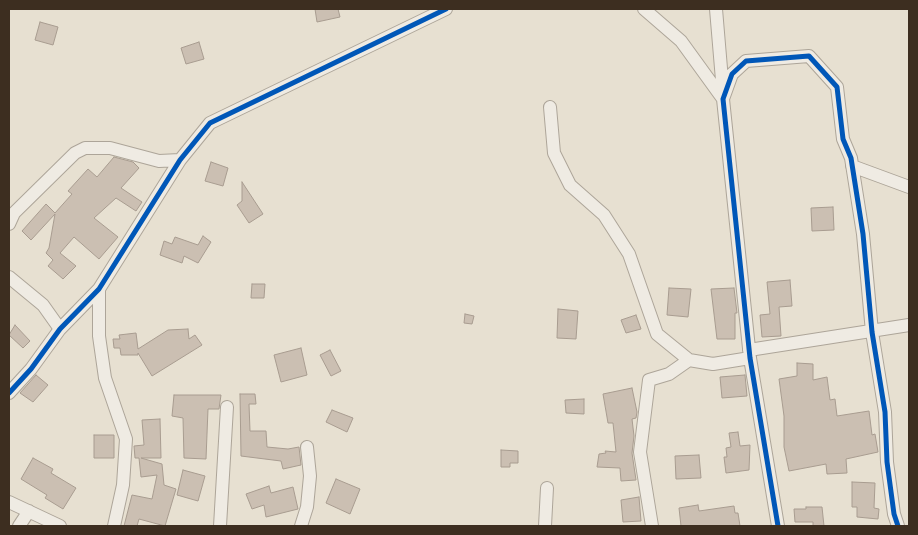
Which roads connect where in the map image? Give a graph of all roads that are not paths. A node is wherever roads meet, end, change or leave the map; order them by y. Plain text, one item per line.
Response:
1 (446, 9) edge
2 (644, 9) edge
3 (716, 9) edge
4 (723, 99) junction
5 (550, 107) dead end
6 (180, 160) junction
7 (852, 166) junction
8 (909, 187) edge
9 (9, 224) edge
10 (9, 277) edge
11 (99, 289) junction
12 (909, 325) edge
13 (60, 329) junction
14 (872, 332) junction
15 (749, 354) junction
16 (689, 360) junction
17 (9, 393) edge
18 (227, 407) dead end
19 (307, 447) dead end
20 (547, 488) dead end
21 (9, 502) edge
22 (29, 511) junction
23 (19, 526) edge
24 (60, 526) edge
25 (114, 526) edge
26 (220, 526) edge
27 (301, 526) edge
28 (545, 526) edge
29 (652, 526) edge
30 (778, 526) edge
31 (898, 526) edge

1 - 6 street
2 - 4 street
3 - 4 street
4 - 7 street
4 - 15 street
5 - 16 street
6 - 9 street
6 - 11 street
7 - 8 street
7 - 14 street
10 - 13 street
11 - 13 street
11 - 25 street
12 - 14 street
13 - 17 street
14 - 15 street
14 - 31 street
15 - 16 street
15 - 30 street
16 - 29 street
18 - 26 street
19 - 27 street
20 - 28 street
21 - 22 street
22 - 23 street
22 - 24 street

